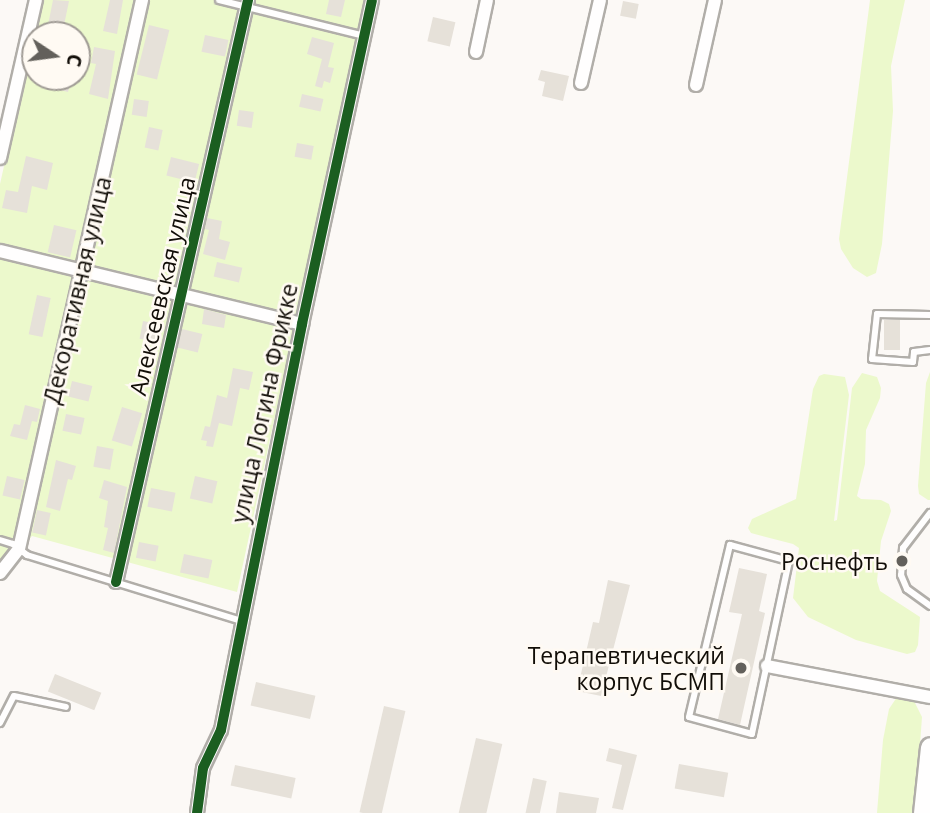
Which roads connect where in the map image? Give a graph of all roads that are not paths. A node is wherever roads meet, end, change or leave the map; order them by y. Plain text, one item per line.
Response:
1 (36, 0) edge
2 (142, 0) edge
3 (219, 0) edge
4 (372, 0) edge
5 (487, 0) edge
6 (600, 0) edge
7 (715, 0) edge
8 (247, 3) edge
9 (364, 36) junction
10 (476, 52) dead end
11 (581, 83) dead end
12 (696, 85) dead end
13 (0, 158) edge
14 (0, 251) edge
15 (82, 270) junction
16 (181, 294) junction
17 (930, 315) edge
18 (302, 324) junction
19 (930, 349) edge
20 (930, 513) edge
21 (0, 540) edge
22 (19, 549) junction
23 (0, 573) edge
24 (117, 582) junction
25 (930, 606) edge
26 (241, 621) junction
27 (767, 666) junction
28 (930, 697) edge
29 (66, 707) dead end
30 (0, 723) edge
31 (930, 747) edge
32 (197, 813) edge
33 (923, 813) edge

1 - 13 street
2 - 15 street, Декоративная улица
3 - 8 lane
4 - 9 street, улица Логина Фрикке
5 - 10 street
6 - 11 street
7 - 12 street
8 - 9 lane
8 - 16 street, Алексеевская улица
9 - 18 street, улица Логина Фрикке
14 - 15 street
15 - 16 street
15 - 22 street, Декоративная улица
16 - 18 street
16 - 24 street, Алексеевская улица
17 - 19 lane
18 - 26 street, улица Логина Фрикке
20 - 25 lane
21 - 22 lane
22 - 23 street, Декоративная улица
22 - 24 lane
24 - 26 lane
26 - 32 street, улица Логина Фрикке
27 - 27 lane
27 - 28 street
29 - 30 lane
31 - 33 main road

